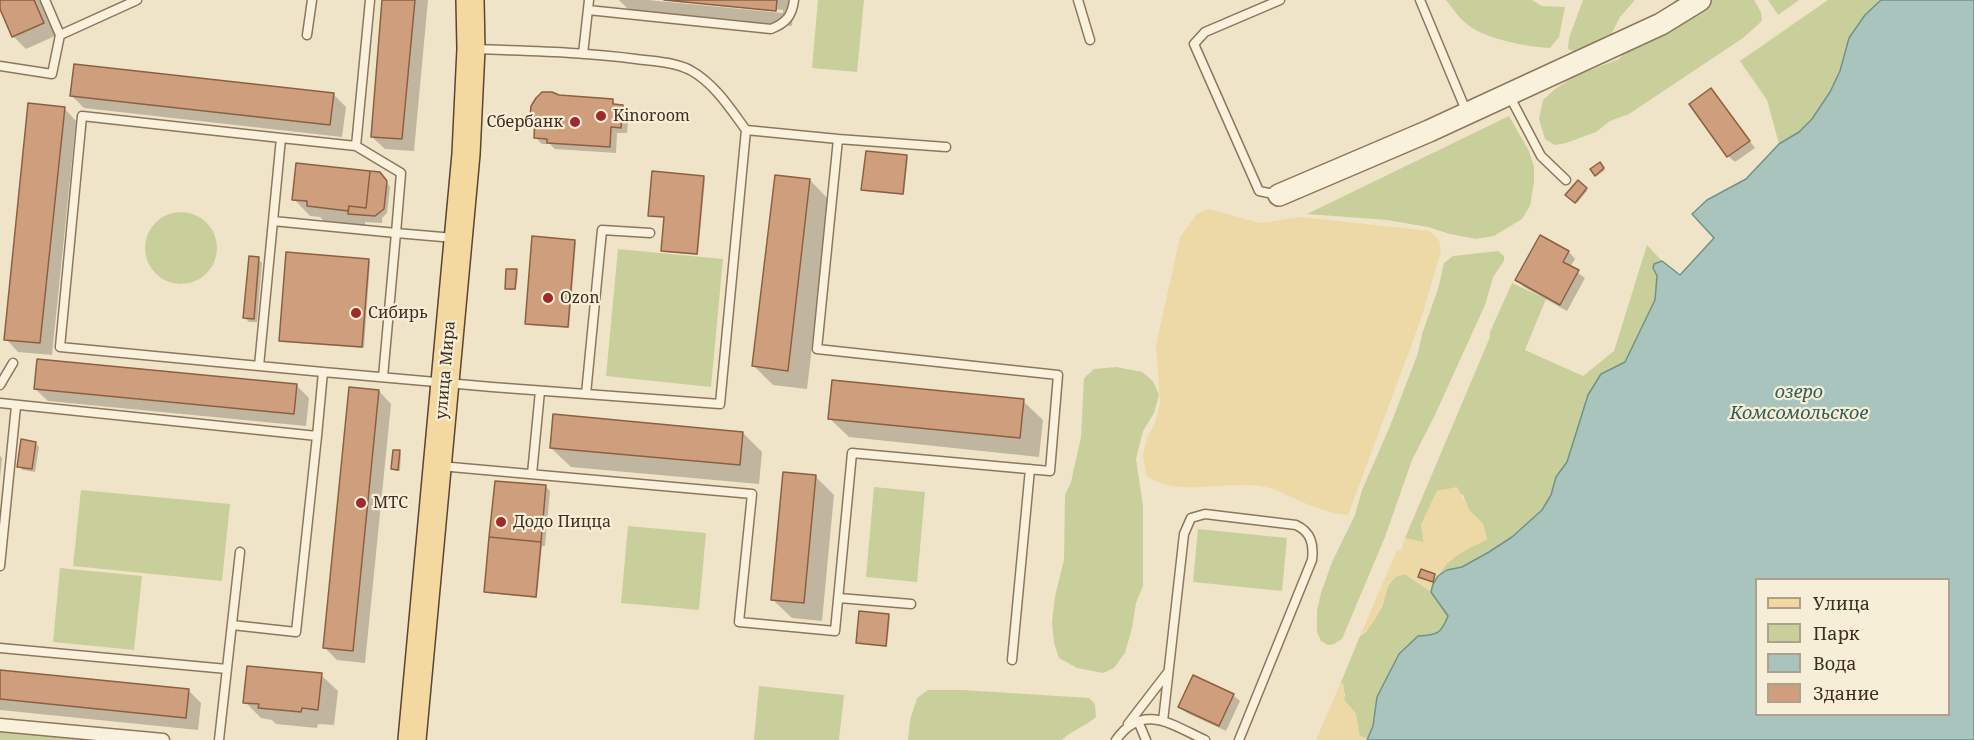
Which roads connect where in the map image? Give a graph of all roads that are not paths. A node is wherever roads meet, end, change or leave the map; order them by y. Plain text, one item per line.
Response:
1 (45, 0) edge
2 (137, 0) edge
3 (312, 0) edge
4 (370, 0) edge
5 (470, 0) edge
6 (589, 0) edge
7 (794, 0) edge
8 (1078, 0) edge
9 (1280, 0) edge
10 (1420, 0) edge
11 (1700, 0) edge
12 (588, 10) junction
13 (60, 35) junction
14 (307, 35) dead end
15 (1090, 40) dead end
16 (471, 49) junction
17 (583, 54) junction
18 (0, 66) edge
19 (1509, 94) junction
20 (1467, 114) junction
21 (747, 130) junction
22 (281, 138) junction
23 (838, 139) junction
24 (356, 146) junction
25 (946, 147) dead end
26 (1566, 180) dead end
27 (1279, 195) joint
28 (273, 221) junction
29 (396, 232) junction
30 (650, 233) dead end
31 (458, 238) junction
32 (13, 363) dead end
33 (259, 366) junction
34 (323, 372) junction
35 (383, 377) junction
36 (445, 383) junction
37 (0, 385) edge
38 (540, 391) junction
39 (586, 394) junction
40 (0, 403) edge
41 (16, 406) junction
42 (317, 436) junction
43 (438, 466) junction
44 (1030, 469) junction
45 (532, 474) junction
46 (240, 552) dead end
47 (0, 566) edge
48 (838, 598) junction
49 (911, 604) dead end
50 (232, 625) junction
51 (0, 648) edge
52 (1012, 660) dead end
53 (227, 669) junction
54 (1169, 671) junction
55 (1138, 721) junction
56 (1163, 721) junction
57 (0, 725) edge
58 (1122, 731) junction
59 (162, 740) edge
60 (219, 740) edge
61 (412, 740) edge
62 (1116, 740) edge
63 (1146, 740) edge
64 (1205, 740) edge
65 (1239, 740) edge

1 - 13 lane
2 - 13 lane
3 - 14 lane
4 - 24 lane
5 - 16 main road, улица Мира
6 - 12 lane
7 - 12 lane
8 - 15 lane
9 - 27 lane
10 - 20 lane
11 - 19 street
12 - 17 lane
13 - 18 lane
16 - 17 lane
16 - 31 main road, улица Мира
17 - 21 lane
19 - 20 street
19 - 26 lane
20 - 27 street
21 - 23 lane
21 - 39 lane
22 - 24 lane
22 - 28 lane
22 - 33 lane
23 - 25 lane
23 - 44 lane
24 - 29 lane
28 - 29 lane
28 - 33 lane
29 - 31 lane
29 - 35 lane
30 - 39 lane
31 - 36 main road, улица Мира
32 - 37 lane
33 - 34 lane
34 - 35 lane
34 - 42 lane
35 - 36 lane
36 - 38 lane
36 - 43 main road, улица Мира
38 - 39 lane
38 - 45 lane
40 - 41 lane
41 - 42 lane
41 - 47 lane
42 - 50 lane
43 - 45 lane
43 - 61 main road, улица Мира
44 - 48 lane
44 - 52 lane
45 - 48 lane
46 - 50 lane
48 - 49 lane
50 - 53 lane
51 - 53 lane
53 - 60 lane
54 - 56 lane
54 - 58 lane
54 - 65 lane
55 - 56 lane
55 - 58 lane
55 - 63 lane
56 - 64 lane
57 - 59 street
58 - 62 lane

